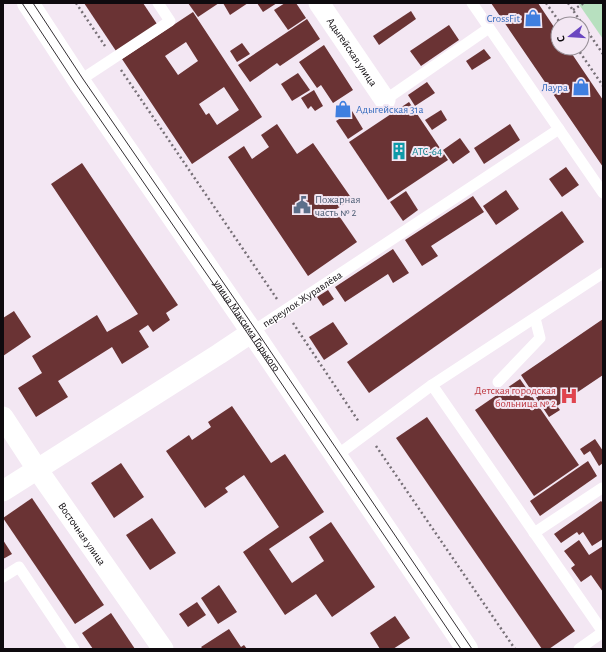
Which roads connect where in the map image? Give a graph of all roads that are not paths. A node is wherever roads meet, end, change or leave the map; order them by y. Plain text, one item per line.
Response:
1 (28, 3) edge
2 (158, 3) edge
3 (320, 3) edge
4 (472, 3) edge
5 (490, 28) junction
6 (79, 81) junction
7 (385, 100) joint
8 (559, 129) junction
9 (603, 193) edge
10 (603, 273) edge
11 (535, 318) junction
12 (252, 332) junction
13 (498, 382) dead end
14 (432, 385) junction
15 (3, 417) edge
16 (336, 456) junction
17 (37, 469) junction
18 (602, 488) dead end
19 (3, 491) edge
20 (534, 532) junction
21 (3, 577) edge
22 (603, 632) edge
23 (74, 649) edge
24 (163, 649) edge
25 (467, 649) edge
26 (579, 649) edge

1 - 6 main road, улица Максима Горького
2 - 6 lane
3 - 7 street, Адыгейская улица
4 - 5 lane
5 - 7 lane
5 - 8 lane
6 - 12 main road, улица Максима Горького
8 - 9 lane
8 - 12 lane, переулок Журавлёва
10 - 11 lane
11 - 13 lane
11 - 14 lane
12 - 16 main road, улица Максима Горького
12 - 17 street, переулок Журавлёва
14 - 16 lane
14 - 20 lane
15 - 17 street, Восточная улица
16 - 25 main road, улица Максима Горького
17 - 19 street, переулок Журавлёва
17 - 24 street, Восточная улица
18 - 20 lane
20 - 22 lane
21 - 23 lane
22 - 26 lane

